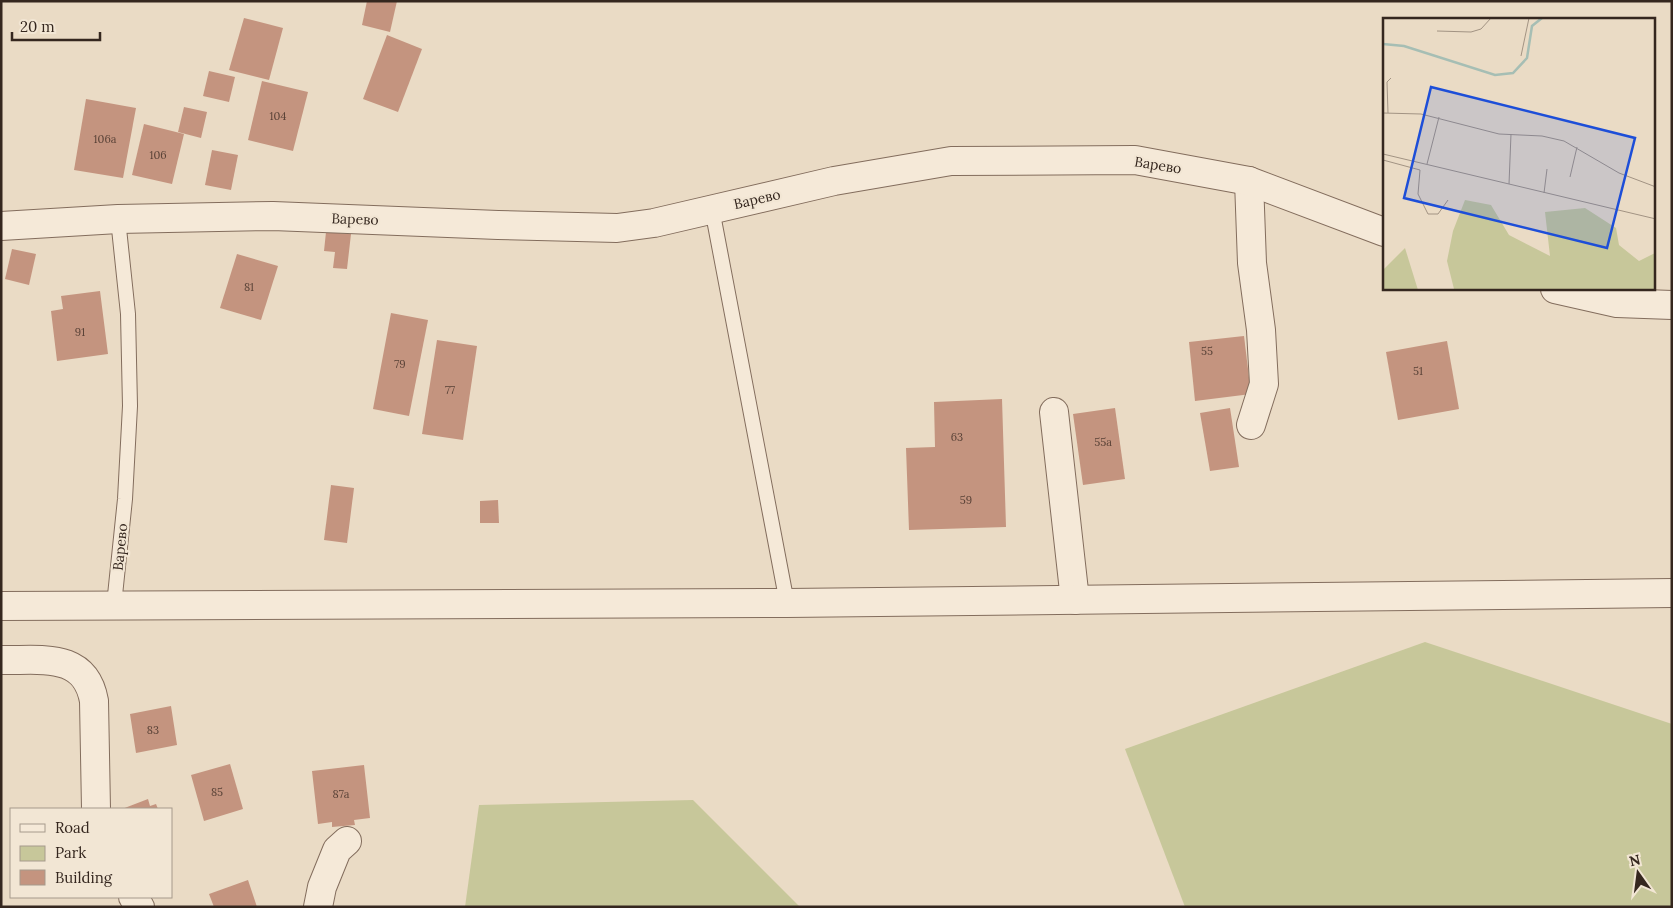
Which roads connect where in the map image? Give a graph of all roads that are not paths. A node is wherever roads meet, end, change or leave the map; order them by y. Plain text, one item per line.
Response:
1 (1248, 181) junction
2 (712, 209) junction
3 (118, 219) junction
4 (1, 226) edge
5 (1383, 232) edge
6 (1560, 290) edge
7 (1672, 305) edge
8 (1054, 412) dead end
9 (1251, 425) dead end
10 (1672, 593) edge
11 (1075, 600) junction
12 (787, 603) junction
13 (114, 605) junction
14 (1, 606) edge
15 (1, 660) edge
16 (96, 808) edge
17 (347, 841) dead end
18 (318, 907) edge

1 - 2 street, Варево
1 - 5 street, Варево
1 - 9 street
2 - 3 street, Варево
2 - 12 lane
3 - 4 street, Варево
3 - 13 lane, Варево
6 - 7 street
8 - 11 street
10 - 11 street
11 - 12 street
12 - 13 street
13 - 14 street
15 - 16 street
17 - 18 street

